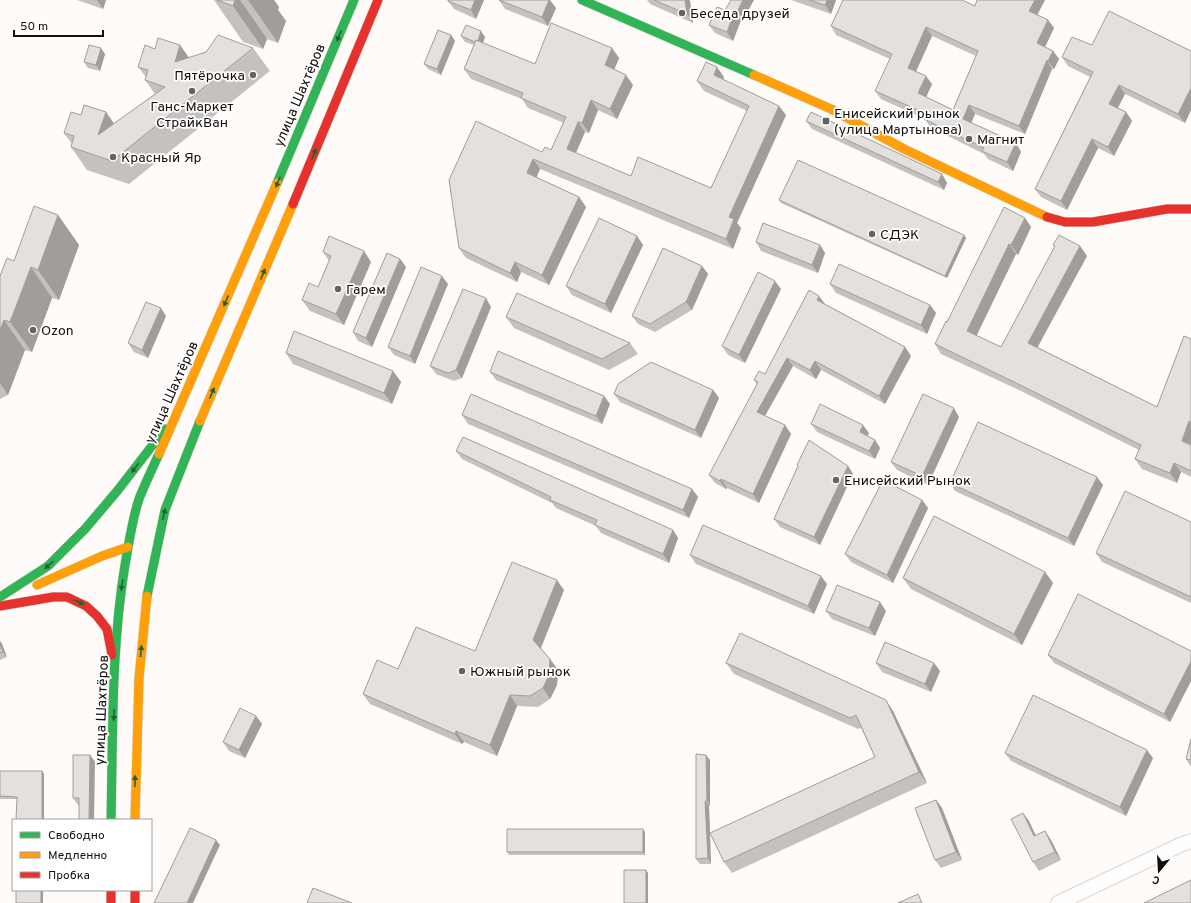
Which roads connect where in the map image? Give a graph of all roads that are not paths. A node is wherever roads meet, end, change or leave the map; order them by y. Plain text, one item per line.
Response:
1 (354, 0) edge
2 (378, 0) edge
3 (582, 0) edge
4 (1191, 209) edge
5 (176, 414) junction
6 (131, 547) junction
7 (0, 597) edge
8 (0, 601) edge
9 (0, 606) edge
10 (115, 670) junction
11 (112, 819) edge
12 (135, 819) edge
13 (1191, 841) edge
14 (111, 891) edge
15 (135, 891) edge
16 (111, 903) edge
17 (135, 903) edge
18 (1058, 903) edge

1 -> 5 main road, улица Шахтёров
12 -> 2 main road
3 - 4 main road
5 - 6 main road, улица Шахтёров
5 -> 7 main road
6 - 8 main road
6 -> 10 main road, улица Шахтёров
9 -> 10 main road
10 -> 11 main road, улица Шахтёров
13 - 18 street
14 - 16 main road
15 - 17 main road

